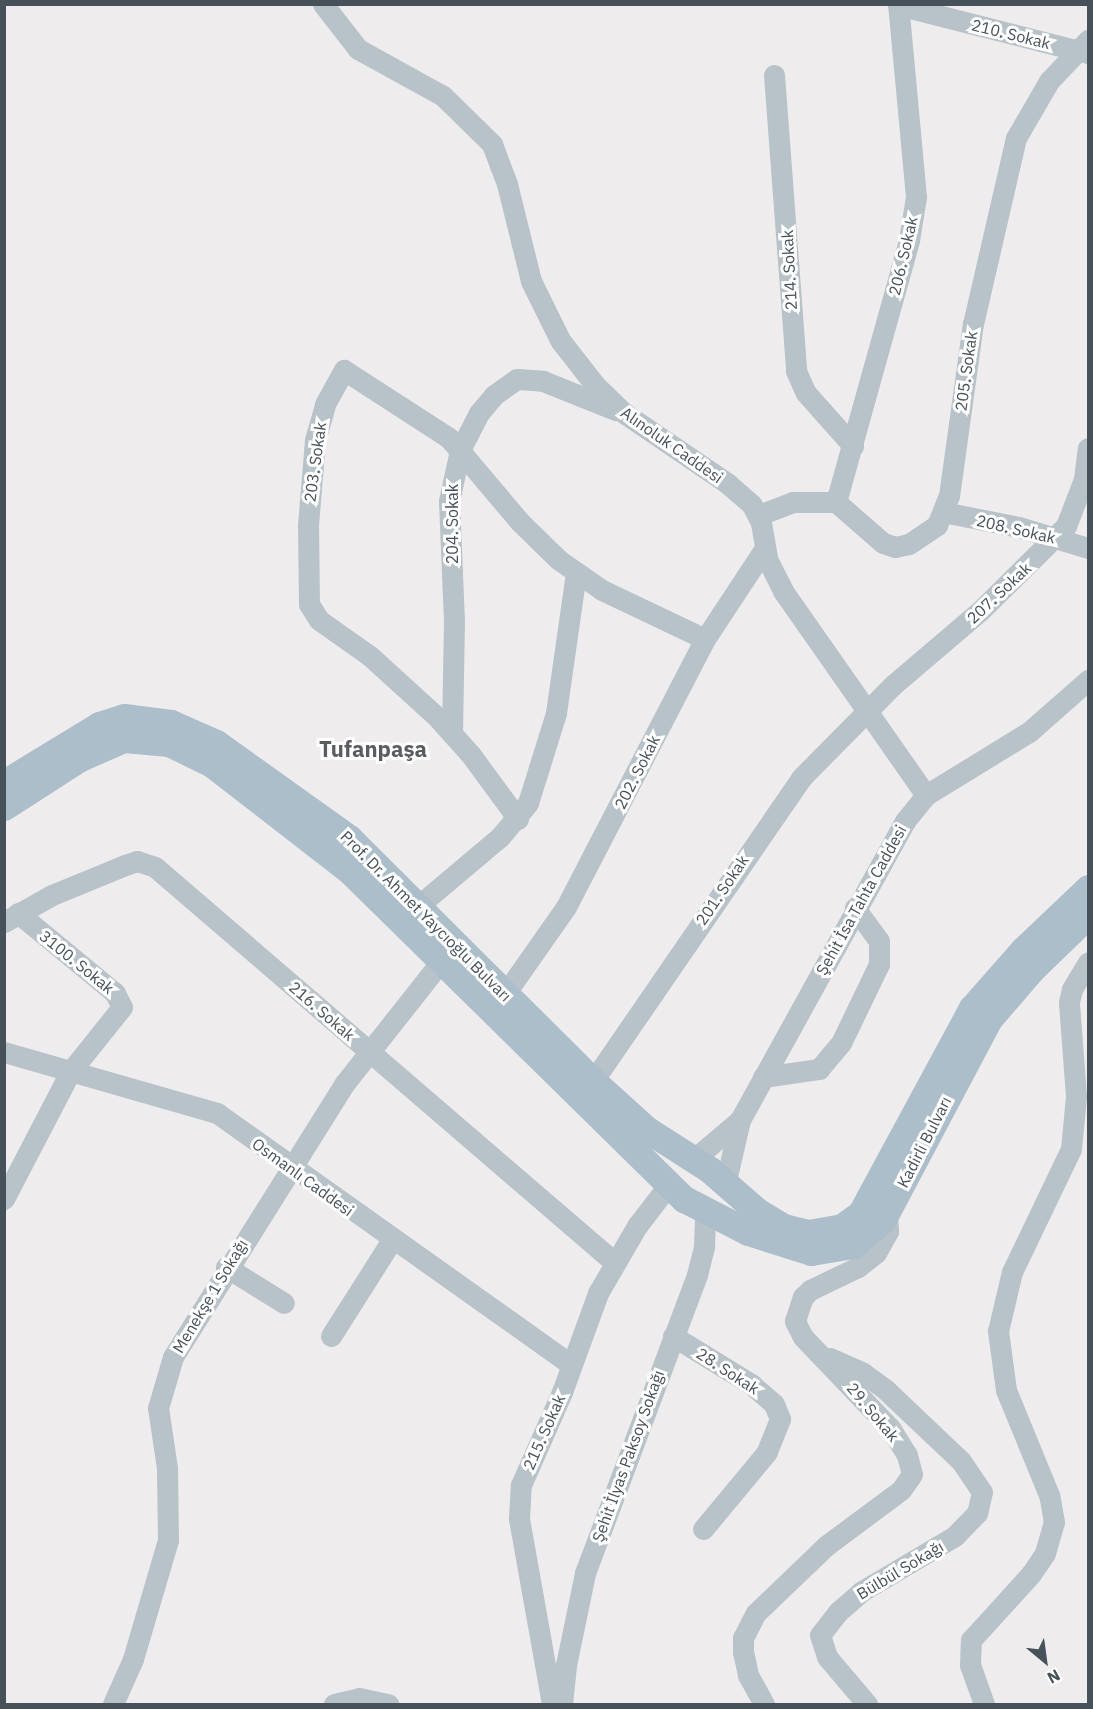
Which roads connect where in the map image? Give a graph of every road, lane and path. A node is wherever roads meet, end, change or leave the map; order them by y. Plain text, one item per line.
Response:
1 (323, 4) edge
2 (898, 5) edge
3 (1085, 48) edge
4 (774, 75) dead end
5 (624, 413) junction
6 (852, 446) junction
7 (1089, 448) edge
8 (460, 450) junction
9 (836, 502) junction
10 (943, 513) junction
11 (759, 515) junction
12 (1057, 537) junction
13 (765, 548) junction
14 (1089, 548) edge
15 (576, 573) junction
16 (705, 639) junction
17 (1089, 680) edge
18 (869, 713) junction
19 (452, 734) junction
20 (4, 783) edge
21 (926, 795) junction
22 (4, 807) edge
23 (518, 819) junction
24 (1089, 888) edge
25 (418, 906) junction
26 (855, 908) junction
27 (1089, 915) edge
28 (11, 918) edge
29 (448, 953) junction
30 (1089, 962) edge
31 (506, 994) junction
32 (368, 1051) junction
33 (4, 1052) edge
34 (70, 1072) junction
35 (763, 1077) junction
36 (593, 1081) junction
37 (740, 1120) junction
38 (694, 1159) junction
39 (290, 1168) junction
40 (670, 1184) junction
41 (725, 1185) junction
42 (4, 1199) edge
43 (705, 1212) junction
44 (887, 1212) junction
45 (392, 1240) junction
46 (614, 1262) junction
47 (226, 1267) junction
48 (284, 1303) dead end
49 (331, 1336) dead end
50 (672, 1336) junction
51 (821, 1355) junction
52 (572, 1365) junction
53 (703, 1529) dead end
54 (113, 1704) edge
55 (334, 1704) edge
56 (388, 1704) edge
57 (552, 1704) edge
58 (562, 1704) edge
59 (765, 1704) edge
60 (867, 1704) edge
61 (984, 1704) edge

1 - 5 street, Alınoluk Caddesi
2 - 3 street, 210. Sokak
2 - 6 street, 206. Sokak
3 - 10 street, 205. Sokak
4 - 6 street, 214. Sokak
5 - 8 street, 204. Sokak
5 - 11 street, Alınoluk Caddesi
6 - 9 street, 206. Sokak
7 - 12 street, 207. Sokak
8 - 15 street, 203. Sokak
8 - 19 street, 204. Sokak
8 - 19 street, 203. Sokak
9 - 10 street
9 - 11 street
10 - 12 street, 208. Sokak
11 - 13 street
12 - 14 street, 208. Sokak
12 - 18 street, 207. Sokak
13 - 16 street, 202. Sokak
13 - 18 street
15 - 16 street, 203. Sokak
15 - 23 street
16 - 31 street, 202. Sokak
17 - 21 street, Şehit İsa Tahta Caddesi
18 - 21 street
18 - 36 street, 201. Sokak
19 - 23 street, 203. Sokak
20 - 25 main road, Prof. Dr. Ahmet Yaycıoğlu Bulvarı
21 - 26 street, Şehit İsa Tahta Caddesi
22 - 29 main road, Prof. Dr. Ahmet Yaycıoğlu Bulvarı
23 - 25 street
24 - 41 main road, Kadirli Bulvarı
25 - 29 main road, Prof. Dr. Ahmet Yaycıoğlu Bulvarı
26 - 35 street, Şehit İsa Tahta Caddesi
26 - 35 street
27 - 44 main road, Kadirli Bulvarı
28 - 32 street, 216. Sokak
28 - 34 street, 3100. Sokak
29 - 31 main road, Prof. Dr. Ahmet Yaycıoğlu Bulvarı
29 - 32 street, Menekşe 1 Sokağı
29 - 40 main road, Prof. Dr. Ahmet Yaycıoğlu Bulvarı
30 - 61 street
31 - 36 main road, Prof. Dr. Ahmet Yaycıoğlu Bulvarı
32 - 39 street, Menekşe 1 Sokağı
32 - 46 street, 216. Sokak
33 - 34 street, Osmanlı Caddesi
34 - 39 street, Osmanlı Caddesi
34 - 42 street
35 - 37 street, Şehit İsa Tahta Caddesi
36 - 38 main road, Prof. Dr. Ahmet Yaycıoğlu Bulvarı
37 - 38 street, Şehit İsa Tahta Caddesi
37 - 41 street, Şehit İsa Tahta Caddesi
38 - 40 main road
38 - 41 main road, Kadirli Bulvarı
39 - 45 street, Osmanlı Caddesi
39 - 47 street, Menekşe 1 Sokağı
40 - 43 main road, Kadirli Bulvarı
40 - 46 street, 215. Sokak
41 - 43 main road
43 - 44 main road, Kadirli Bulvarı
43 - 50 street, Şehit İlyas Paksoy Sokağı
44 - 51 street, 29. Sokak
45 - 49 street
45 - 52 street, Osmanlı Caddesi
46 - 52 street, 215. Sokak
47 - 48 street
47 - 54 street, Menekşe 1 Sokağı
50 - 53 street, 28. Sokak
50 - 58 street, Şehit İlyas Paksoy Sokağı
51 - 59 street, 29. Sokak
51 - 60 street, Bülbül Sokağı
52 - 57 street, 215. Sokak
55 - 56 street

